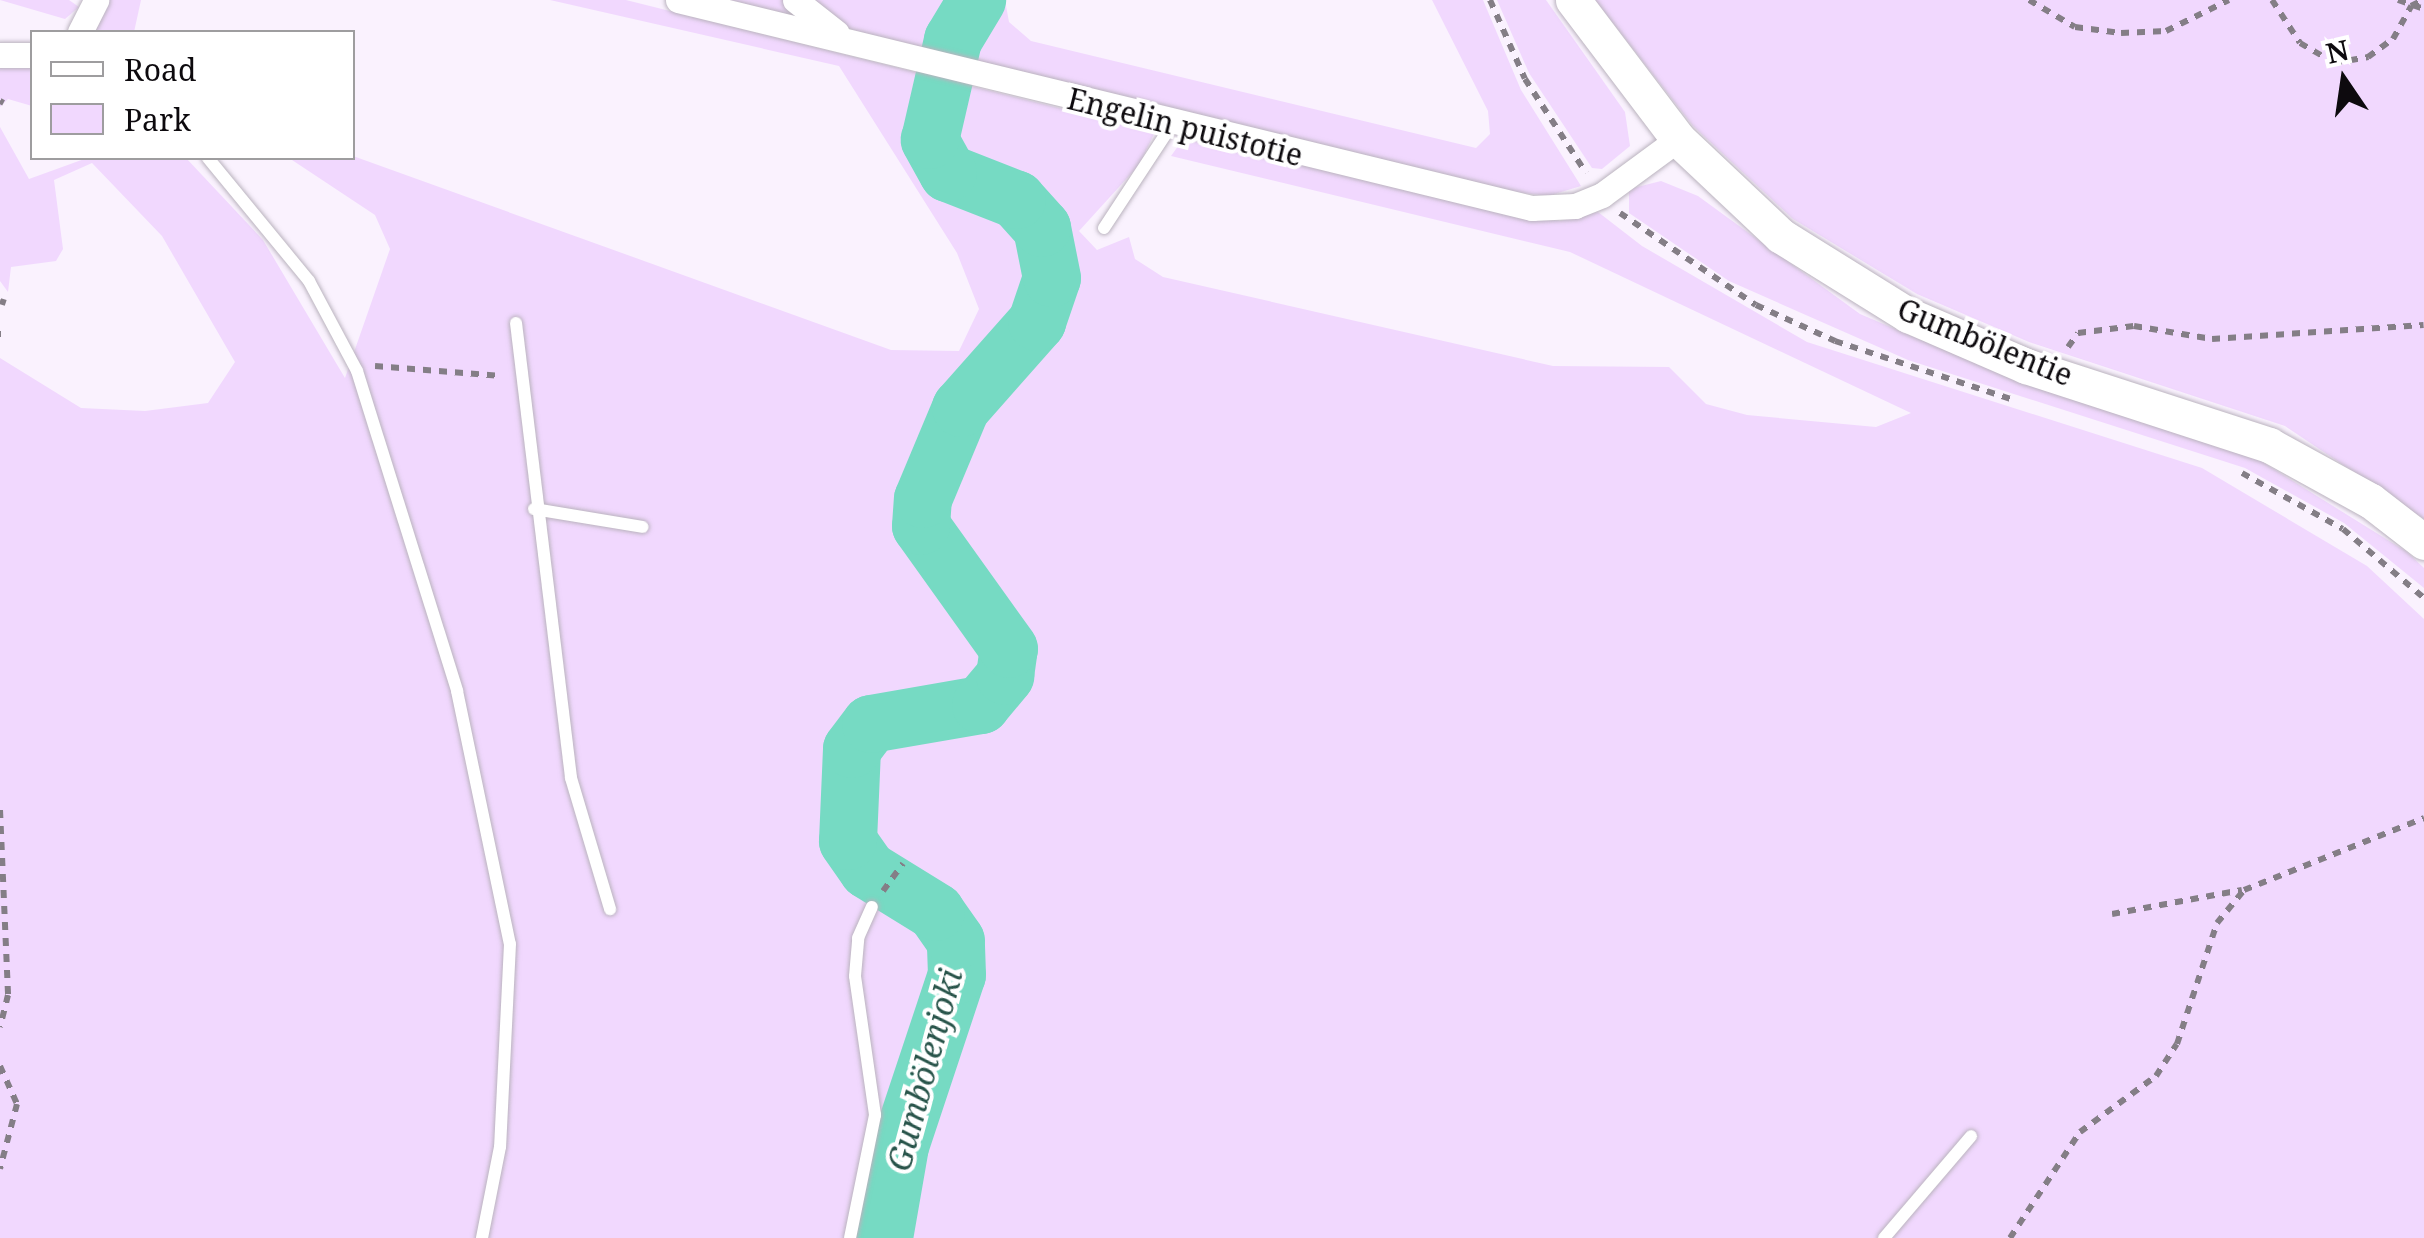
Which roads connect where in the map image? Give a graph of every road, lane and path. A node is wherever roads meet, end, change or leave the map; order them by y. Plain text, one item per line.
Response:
1 (96, 0) edge
2 (678, 0) edge
3 (795, 0) edge
4 (1573, 0) edge
5 (2029, 0) edge
6 (2229, 0) edge
7 (2272, 0) edge
8 (2398, 0) edge
9 (2423, 0) edge
10 (2410, 3) edge
11 (2424, 9) edge
12 (81, 30) edge
13 (845, 39) junction
14 (0, 55) edge
15 (30, 55) edge
16 (1172, 126) junction
17 (1678, 139) junction
18 (210, 160) edge
19 (1104, 228) dead end
20 (516, 322) dead end
21 (2424, 325) edge
22 (356, 370) junction
23 (2050, 373) junction
24 (523, 378) junction
25 (534, 509) junction
26 (643, 527) dead end
27 (2424, 542) edge
28 (0, 810) edge
29 (2424, 818) edge
30 (903, 863) dead end
31 (2244, 890) junction
32 (872, 907) joint
33 (610, 909) dead end
34 (2112, 914) dead end
35 (0, 1026) edge
36 (0, 1066) edge
37 (1971, 1136) dead end
38 (0, 1168) edge
39 (482, 1238) edge
40 (850, 1238) edge
41 (1884, 1238) edge
42 (2010, 1238) edge

1 - 12 street
2 - 13 street, Engelin puistotie
3 - 13 street
4 - 17 main road, Gumbölentie
5 - 6 path
7 - 10 path
8 - 10 path
9 - 10 path
10 - 11 path
13 - 16 street, Engelin puistotie
14 - 15 street
16 - 17 street, Engelin puistotie
16 - 19 lane
17 - 23 main road, Gumbölentie
18 - 22 lane
20 - 24 lane
21 - 23 path
22 - 24 path
22 - 39 lane
23 - 27 main road, Gumbölentie
24 - 25 lane
25 - 26 lane
25 - 33 lane
28 - 35 path
29 - 31 path
30 - 32 path
31 - 34 path
31 - 42 path
32 - 40 lane
36 - 38 path
37 - 41 lane

